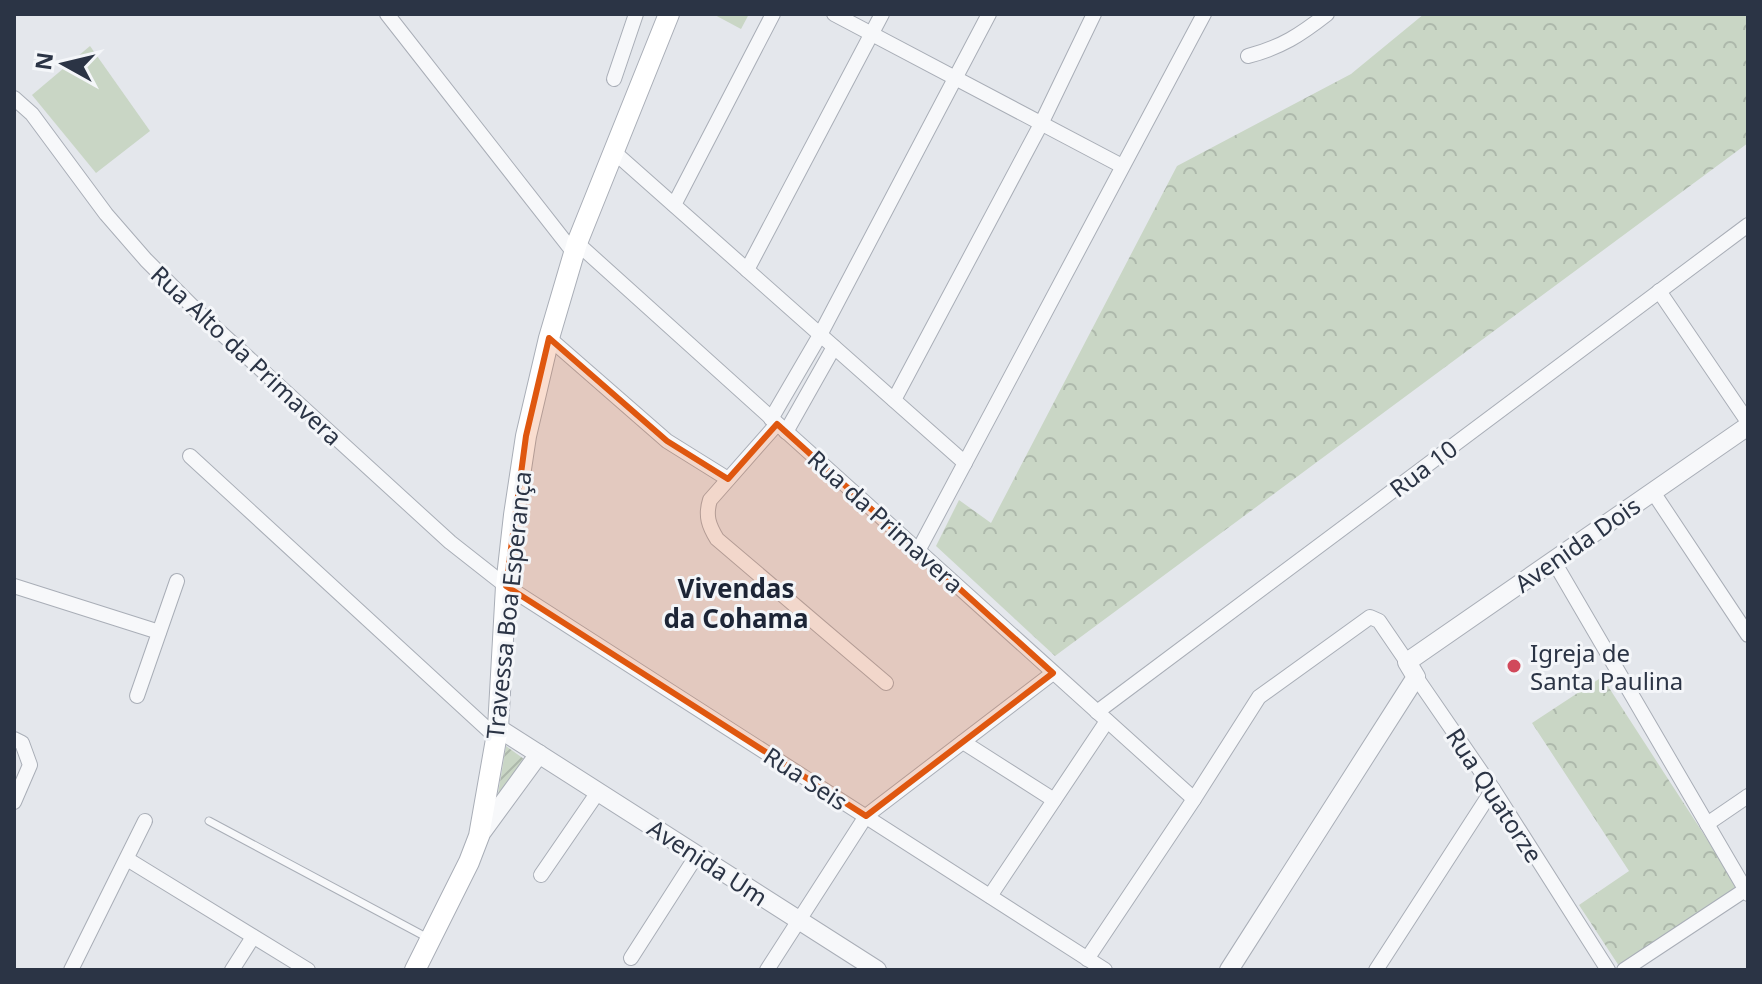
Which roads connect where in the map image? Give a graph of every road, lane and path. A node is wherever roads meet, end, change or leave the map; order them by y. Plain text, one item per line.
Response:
1 (387, 14) edge
2 (636, 14) edge
3 (669, 14) edge
4 (773, 14) edge
5 (834, 14) edge
6 (882, 14) edge
7 (989, 14) edge
8 (1094, 14) edge
9 (1204, 14) edge
10 (1327, 14) edge
11 (872, 34) junction
12 (1248, 56) dead end
13 (614, 79) dead end
14 (956, 79) junction
15 (14, 98) edge
16 (1041, 124) junction
17 (613, 151) junction
18 (1122, 166) junction
19 (674, 205) junction
20 (1748, 225) edge
21 (575, 248) junction
22 (747, 270) junction
23 (1659, 291) junction
24 (820, 335) junction
25 (549, 338) junction
26 (834, 347) junction
27 (894, 400) junction
28 (1748, 424) edge
29 (778, 425) junction
30 (190, 456) dead end
31 (965, 463) junction
32 (728, 479) junction
33 (1653, 492) junction
34 (918, 551) junction
35 (1553, 560) junction
36 (177, 581) dead end
37 (14, 586) edge
38 (506, 586) junction
39 (159, 632) junction
40 (1748, 635) edge
41 (1411, 670) junction
42 (1053, 673) junction
43 (886, 683) dead end
44 (137, 696) dead end
45 (1102, 716) junction
46 (497, 732) junction
47 (18, 741) edge
48 (963, 742) junction
49 (539, 754) junction
50 (1493, 789) junction
51 (598, 792) junction
52 (1748, 796) edge
53 (1194, 799) junction
54 (1054, 800) junction
55 (14, 802) edge
56 (866, 816) junction
57 (145, 821) dead end
58 (209, 821) dead end
59 (1707, 824) junction
60 (479, 836) junction
61 (697, 855) junction
62 (127, 859) junction
63 (541, 875) dead end
64 (1747, 892) edge
65 (990, 896) junction
66 (799, 920) junction
67 (253, 937) junction
68 (430, 940) junction
69 (631, 958) dead end
70 (1087, 959) junction
71 (1642, 965) edge
72 (71, 970) edge
73 (232, 970) edge
74 (308, 970) edge
75 (415, 970) edge
76 (767, 970) edge
77 (877, 970) edge
78 (1105, 970) edge
79 (1229, 970) edge
80 (1376, 970) edge
81 (1608, 970) edge
82 (1624, 970) edge

1 - 21 street, Rua da Primavera
2 - 13 street
3 - 17 main road, Travessa Boa Esperança
4 - 19 street
5 - 11 street
6 - 11 street
7 - 14 street
8 - 16 street
9 - 18 street
10 - 12 street
11 - 14 street
11 - 22 street
14 - 16 street
14 - 24 street
15 - 38 street, Rua Alto da Primavera
16 - 18 street
16 - 27 street
17 - 19 street
17 - 21 main road, Travessa Boa Esperança
18 - 31 street
19 - 22 street
20 - 23 street, Rua 10
21 - 25 main road, Travessa Boa Esperança
21 - 29 street, Rua da Primavera
22 - 24 street
23 - 28 street
23 - 45 street, Rua 10
24 - 26 street
24 - 29 street
25 - 32 street
25 - 38 main road, Travessa Boa Esperança
26 - 27 street
26 - 29 street
27 - 31 street
28 - 33 street, Avenida Dois
29 - 32 street
29 - 34 street, Rua da Primavera
30 - 46 street
31 - 34 street
32 - 43 street
33 - 35 street, Avenida Dois
33 - 40 street
34 - 42 street, Rua da Primavera
35 - 41 street, Avenida Dois
35 - 59 street
36 - 39 street
37 - 39 street
38 - 46 main road, Travessa Boa Esperança
38 - 56 street, Rua Seis
39 - 44 street
41 - 50 street, Rua Quatorze
41 - 53 street, Rua Quatorze
41 - 79 street, Avenida Dois
42 - 45 street, Rua da Primavera
42 - 48 street
45 - 53 street, Rua da Primavera
45 - 54 street, Rua 10
46 - 49 street, Avenida Um
46 - 60 main road, Travessa Boa Esperança
47 - 55 street
48 - 54 street
48 - 56 street
49 - 51 street, Avenida Um
49 - 60 street
50 - 80 street
50 - 81 street, Rua Quatorze
51 - 61 street, Avenida Um
51 - 63 street
52 - 59 street
53 - 70 street
54 - 65 street, Rua 10
56 - 65 street, Rua Seis
56 - 66 street
57 - 62 street
58 - 68 lane
59 - 64 street
60 - 68 main road, Travessa Boa Esperança
61 - 66 street, Avenida Um
61 - 69 street
62 - 67 street
62 - 72 street
64 - 71 street
65 - 70 street, Rua Seis
66 - 76 street
66 - 77 street, Avenida Um
67 - 73 street
67 - 74 street
68 - 75 main road, Travessa Boa Esperança
70 - 78 street, Rua Seis
71 - 82 street

